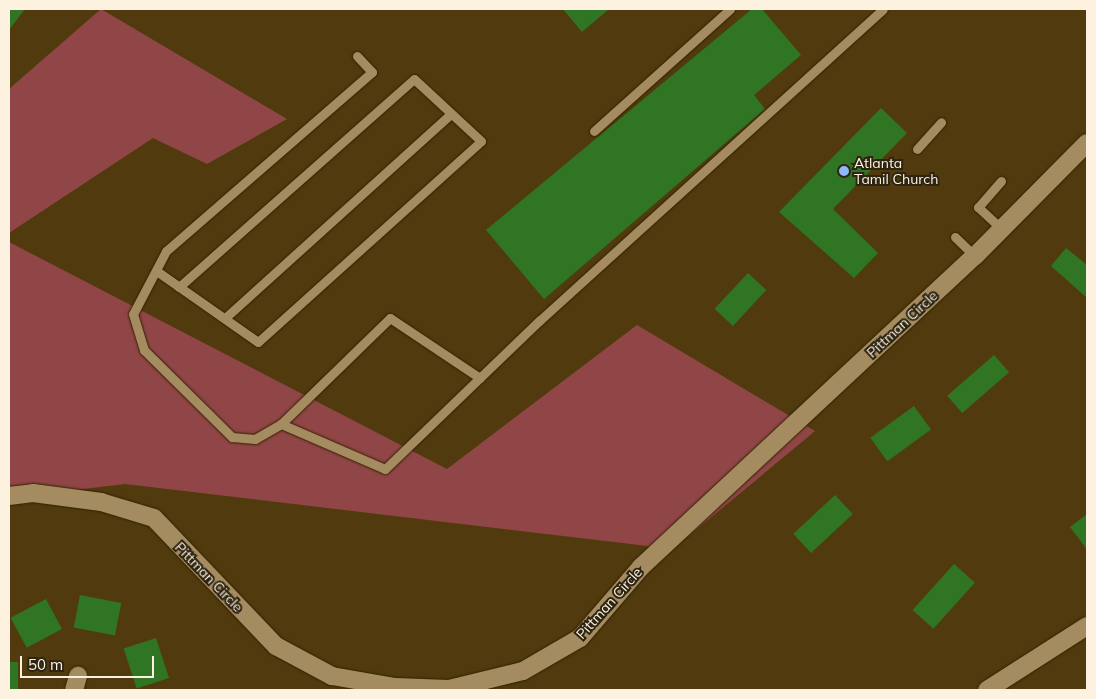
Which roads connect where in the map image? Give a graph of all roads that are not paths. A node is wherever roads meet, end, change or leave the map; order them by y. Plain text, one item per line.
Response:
1 (730, 9) edge
2 (883, 9) edge
3 (357, 56) dead end
4 (451, 114) junction
5 (941, 122) dead end
6 (594, 131) dead end
7 (1087, 144) edge
8 (916, 149) dead end
9 (1001, 181) dead end
10 (1002, 229) junction
11 (955, 237) dead end
12 (975, 256) junction
13 (158, 272) junction
14 (179, 287) junction
15 (224, 318) junction
16 (480, 378) junction
17 (281, 424) junction
18 (9, 496) edge
19 (1087, 626) edge
20 (449, 690) edge
21 (987, 690) edge

1 - 6 lane
2 - 16 lane
3 - 13 lane
4 - 14 lane
4 - 15 lane
4 - 15 lane
5 - 8 lane
7 - 10 street, Pittman Circle
9 - 10 lane
10 - 12 street, Pittman Circle
11 - 12 lane
12 - 20 street, Pittman Circle
13 - 14 lane
13 - 17 lane
14 - 15 lane
16 - 17 lane
16 - 17 lane
18 - 20 street, Pittman Circle
19 - 21 street

